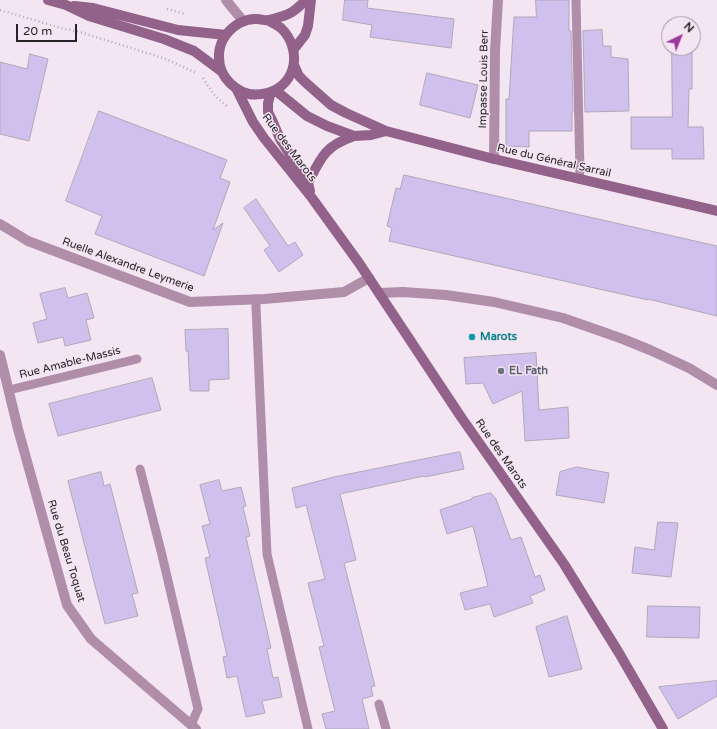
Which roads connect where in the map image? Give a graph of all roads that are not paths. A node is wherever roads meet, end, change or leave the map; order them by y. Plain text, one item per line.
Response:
1 (48, 0) edge
2 (226, 0) edge
3 (306, 0) edge
4 (311, 0) edge
5 (498, 0) edge
6 (576, 0) edge
7 (66, 5) junction
8 (268, 20) junction
9 (243, 21) junction
10 (226, 35) junction
11 (294, 50) junction
12 (294, 64) junction
13 (221, 71) junction
14 (237, 90) junction
15 (273, 91) junction
16 (386, 131) junction
17 (354, 136) junction
18 (494, 159) junction
19 (579, 179) junction
20 (308, 183) junction
21 (312, 198) junction
22 (717, 211) edge
23 (0, 224) edge
24 (369, 278) junction
25 (379, 293) junction
26 (256, 299) junction
27 (0, 355) edge
28 (137, 359) dead end
29 (717, 385) edge
30 (9, 390) junction
31 (140, 469) dead end
32 (379, 704) dead end
33 (194, 727) edge
34 (308, 729) edge
35 (386, 729) edge
36 (663, 729) edge

1 - 7 main road
2 - 9 street
3 - 8 main road
4 - 11 main road
5 - 18 street, Impasse Louis Berr
6 - 19 lane
7 - 10 main road
7 - 13 main road
8 - 9 main road
8 - 11 main road
9 - 10 main road
10 - 13 main road
11 - 12 main road
12 - 15 main road
12 - 16 main road, Rue du Général Sarrail
13 - 14 main road
14 - 15 main road
14 - 21 main road, Rue des Marots
15 - 17 main road, Rue du Général Sarrail
15 - 20 main road, Rue des Marots
16 - 17 main road, Rue du Général Sarrail
16 - 18 main road, Rue du Général Sarrail
17 - 20 main road, Rue du Général Sarrail
18 - 19 main road, Rue du Général Sarrail
19 - 22 main road, Rue du Général Sarrail
20 - 21 main road, Rue des Marots
21 - 24 main road, Rue des Marots
23 - 26 street, Ruelle Alexandre Leymerie
24 - 25 main road, Rue des Marots
24 - 26 street, Ruelle Alexandre Leymerie
25 - 29 street
25 - 36 main road, Rue des Marots
26 - 34 lane
27 - 30 street, Rue du Beau Toquat
28 - 30 lane, Rue Amable-Massis
30 - 33 street, Rue du Beau Toquat
31 - 33 lane
32 - 35 lane

